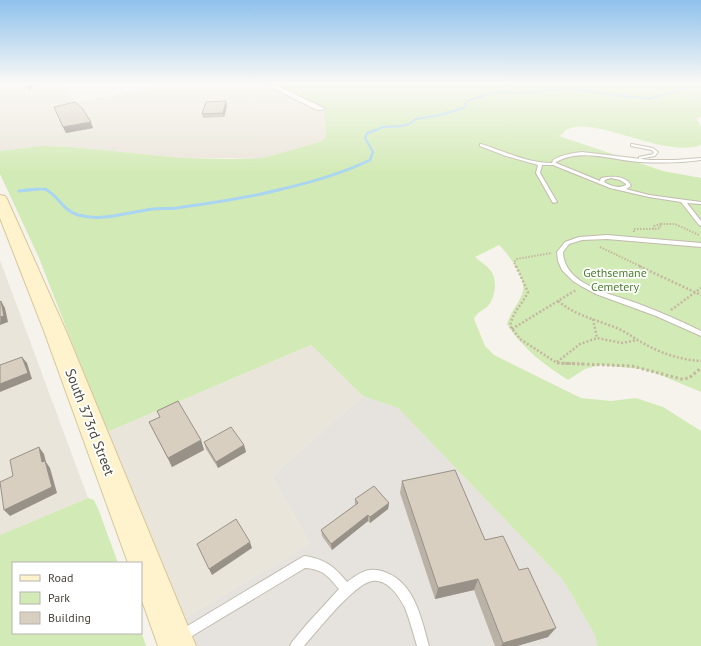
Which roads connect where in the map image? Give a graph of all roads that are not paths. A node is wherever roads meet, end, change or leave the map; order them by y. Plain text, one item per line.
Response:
1 (481, 145) dead end
2 (632, 145) dead end
3 (701, 159) edge
4 (632, 160) junction
5 (540, 164) junction
6 (554, 164) junction
7 (604, 184) junction
8 (616, 188) junction
9 (0, 199) edge
10 (683, 201) junction
11 (555, 202) dead end
12 (701, 203) edge
13 (701, 224) edge
14 (701, 245) edge
15 (701, 334) edge
16 (347, 590) junction
17 (176, 643) edge
18 (296, 646) edge
19 (423, 646) edge

1 - 5 lane
2 - 4 lane
3 - 4 lane
4 - 6 lane
5 - 6 lane
5 - 11 lane
6 - 7 lane
7 - 8 lane
7 - 8 lane
8 - 10 lane
9 - 17 street, South 373rd Street
10 - 12 lane
10 - 13 lane
14 - 15 lane
16 - 17 lane
16 - 18 lane
16 - 19 lane

